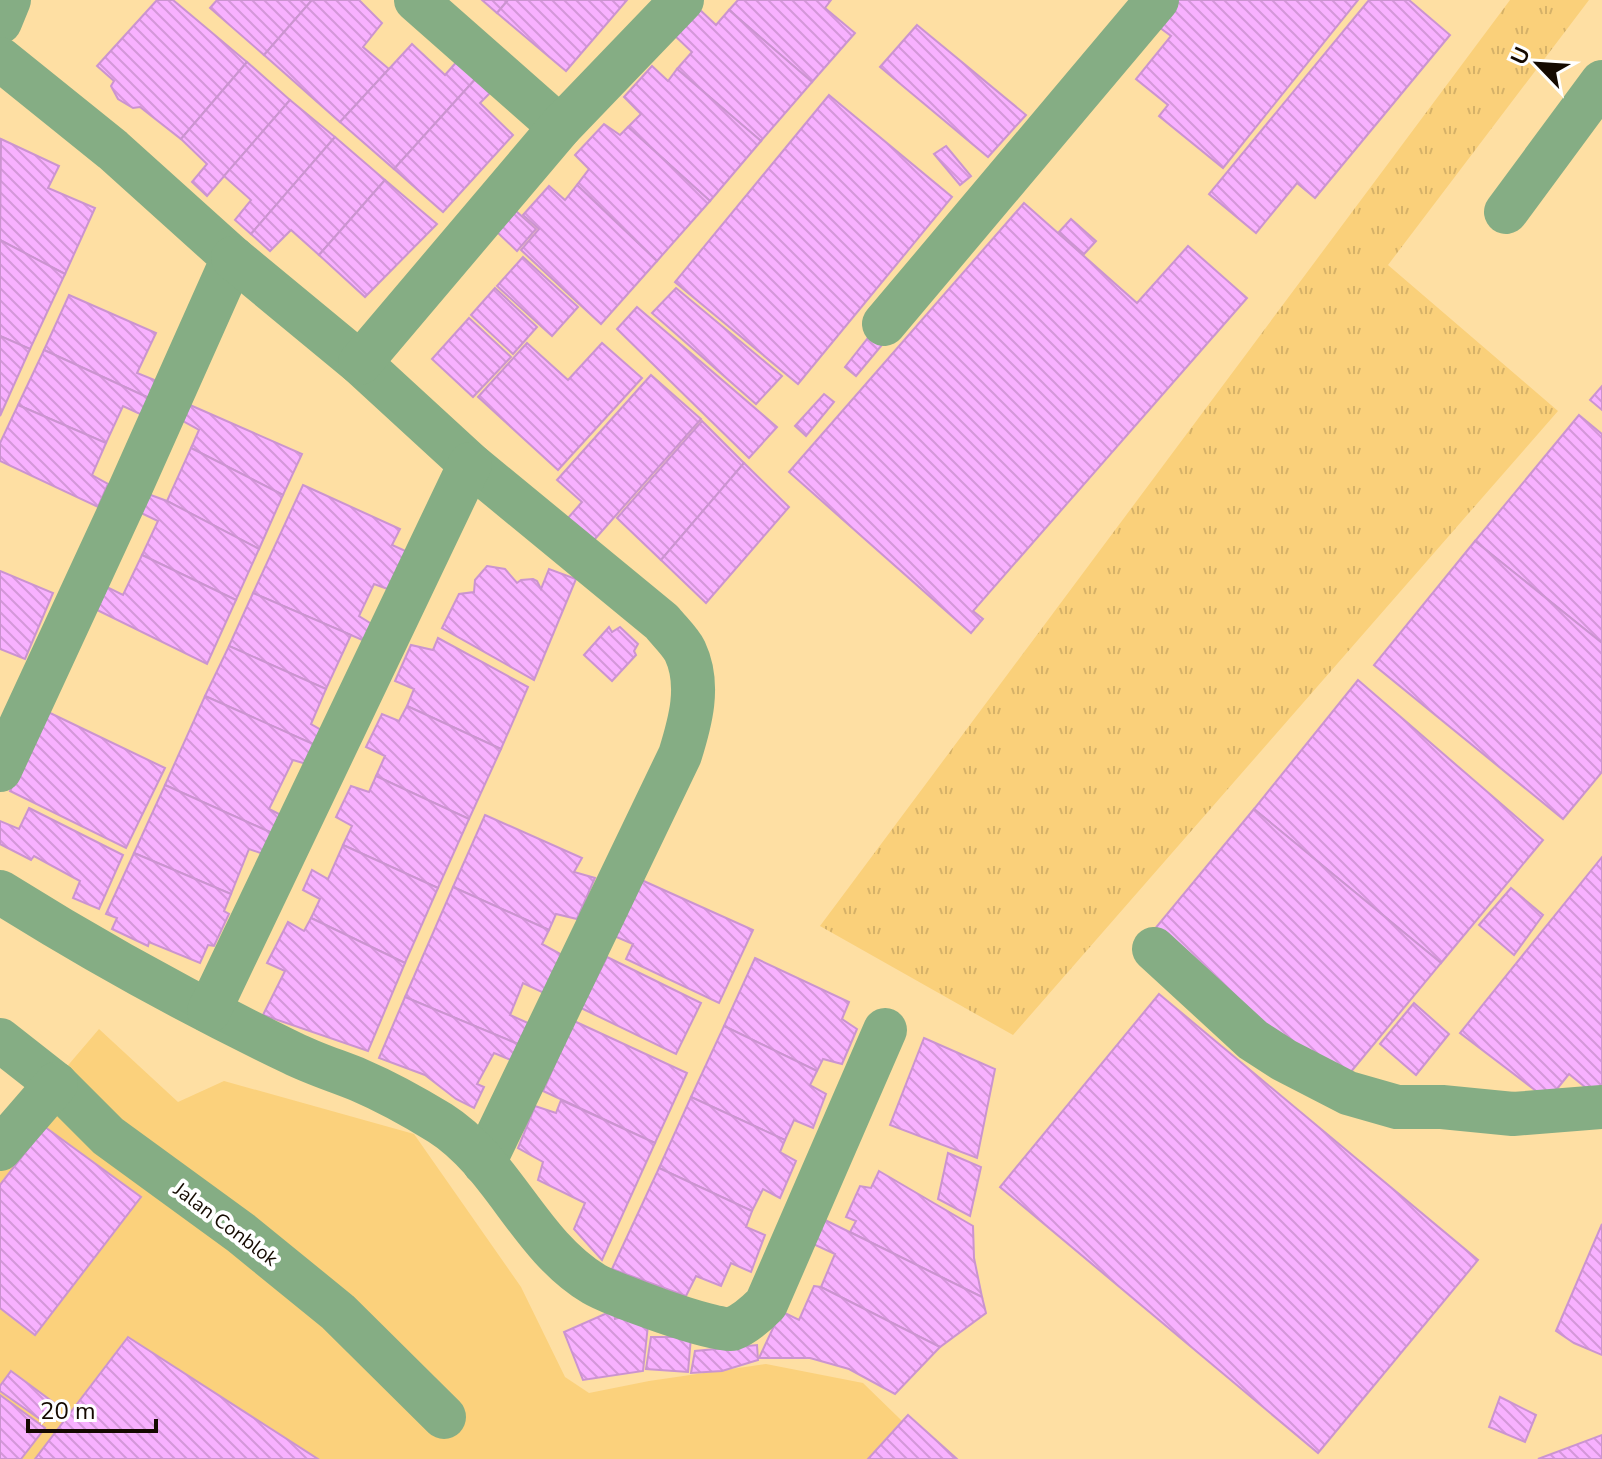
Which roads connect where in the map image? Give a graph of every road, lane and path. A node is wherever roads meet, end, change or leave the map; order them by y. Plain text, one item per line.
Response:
1 (9, 0) edge
2 (416, 0) edge
3 (682, 0) edge
4 (1157, 0) edge
5 (0, 22) edge
6 (0, 59) edge
7 (1602, 82) edge
8 (560, 127) junction
9 (1506, 212) dead end
10 (233, 258) junction
11 (884, 324) dead end
12 (360, 363) junction
13 (470, 464) junction
14 (0, 770) edge
15 (0, 892) edge
16 (1154, 949) dead end
17 (209, 1011) junction
18 (885, 1030) dead end
19 (0, 1040) edge
20 (56, 1084) junction
21 (1602, 1107) edge
22 (0, 1149) edge
23 (484, 1163) junction
24 (444, 1417) dead end

1 - 5 street
2 - 8 street
3 - 8 street
4 - 11 street
6 - 10 street
7 - 9 street
8 - 12 street
10 - 12 street
10 - 14 street
12 - 13 street
13 - 17 street
13 - 23 street
15 - 17 street
16 - 21 street
17 - 23 street
18 - 23 street
19 - 20 street, Jalan Conblok
20 - 22 street
20 - 24 street, Jalan Conblok

